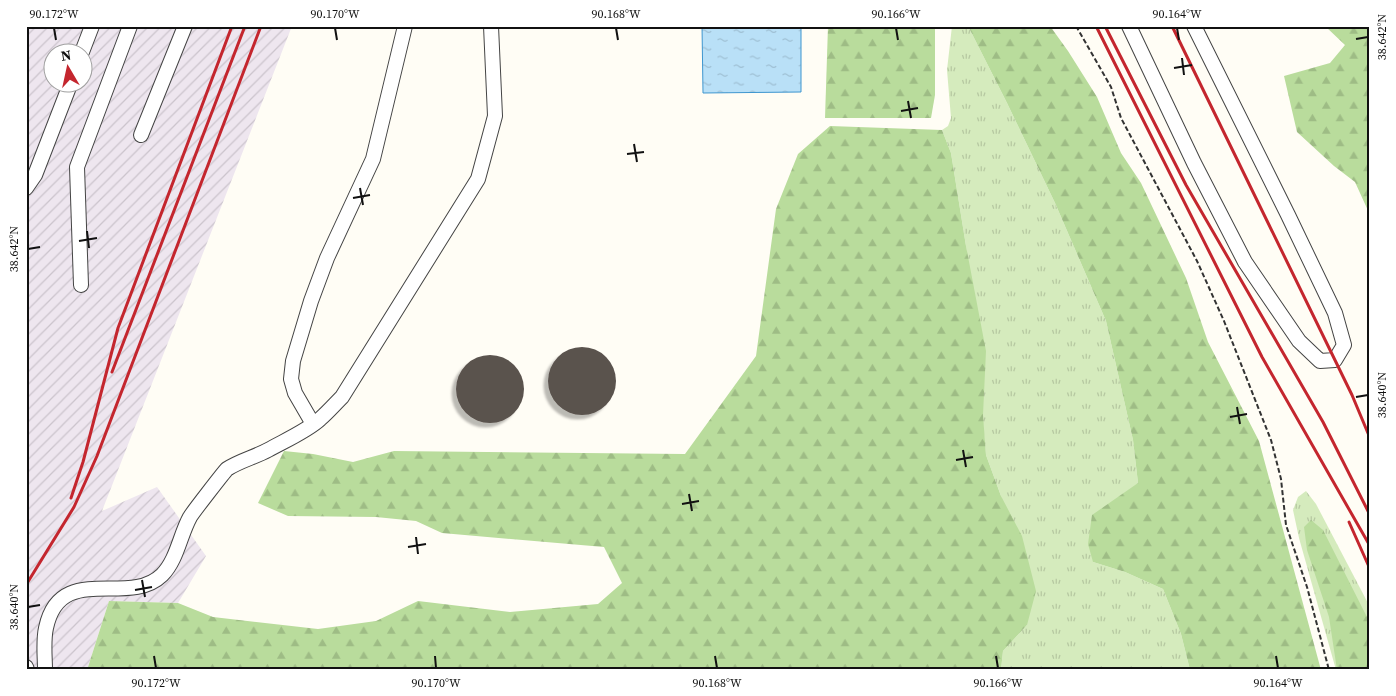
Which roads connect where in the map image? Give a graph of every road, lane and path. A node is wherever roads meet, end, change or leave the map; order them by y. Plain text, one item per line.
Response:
1 (92, 26) edge
2 (130, 26) edge
3 (185, 26) edge
4 (405, 26) edge
5 (491, 26) edge
6 (1076, 26) edge
7 (1129, 26) edge
8 (1194, 26) edge
9 (86, 42) edge
10 (67, 92) edge
11 (141, 134) dead end
12 (26, 188) edge
13 (81, 285) dead end
14 (313, 424) junction
15 (45, 670) edge
16 (1329, 670) edge

1 - 9 street
2 - 13 street
3 - 11 street
4 - 14 street
5 - 14 street
6 - 16 path
7 - 8 street
10 - 12 street
14 - 15 street

